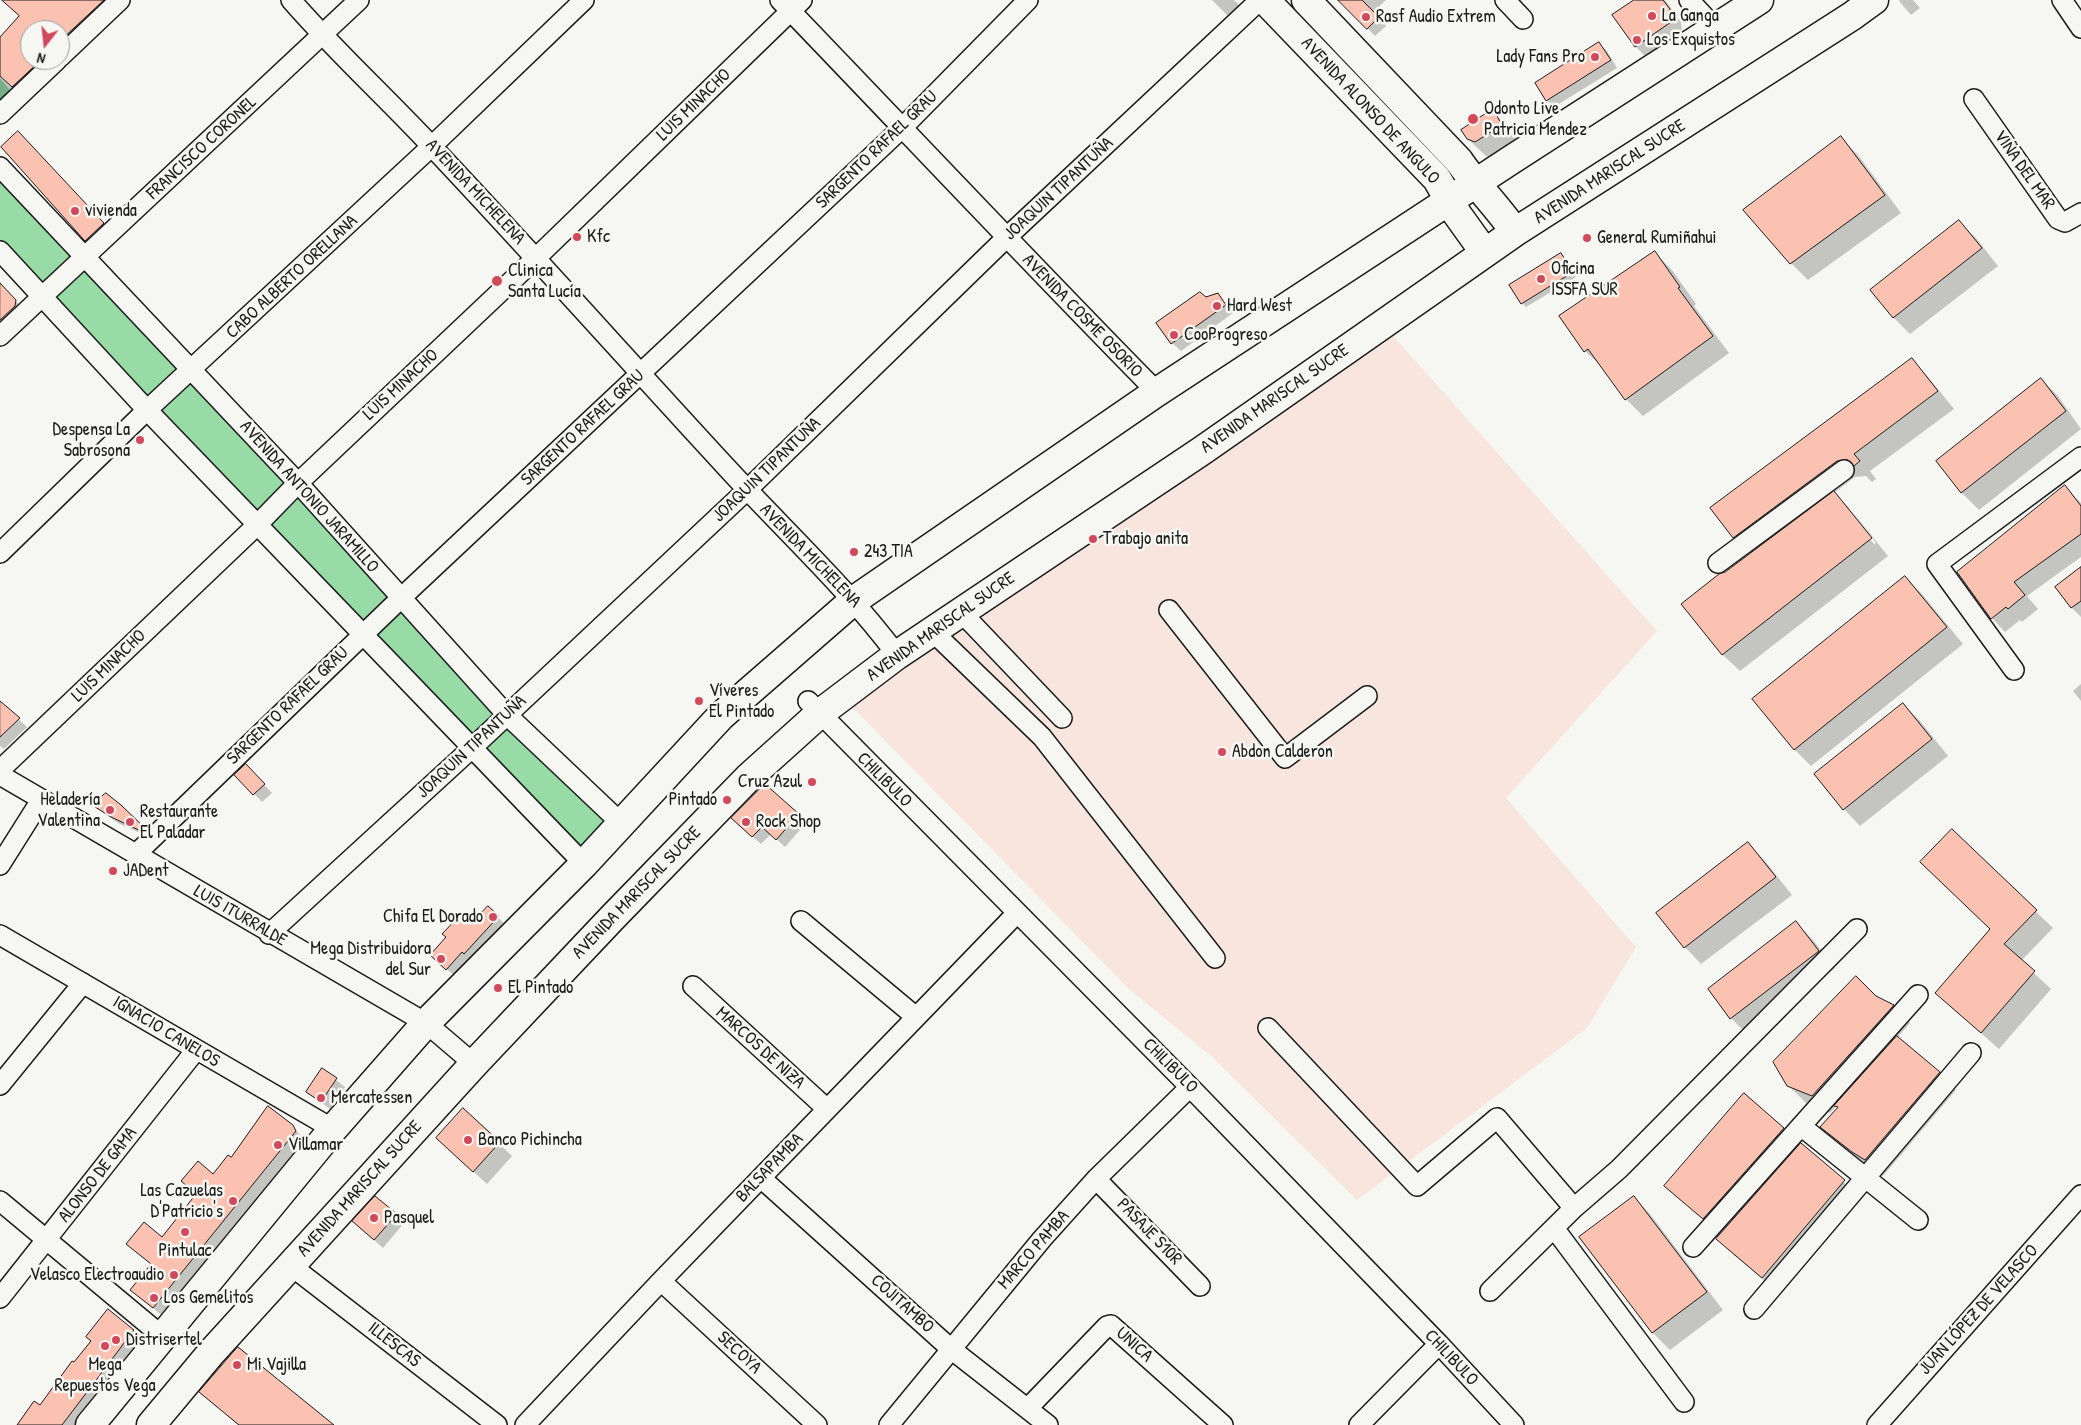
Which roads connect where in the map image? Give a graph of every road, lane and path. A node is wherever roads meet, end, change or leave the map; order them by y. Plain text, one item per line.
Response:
1 (120, 0) edge
2 (291, 0) edge
3 (359, 0) edge
4 (584, 0) edge
5 (1028, 0) edge
6 (1260, 0) edge
7 (1265, 0) edge
8 (1306, 0) edge
9 (1505, 0) edge
10 (1689, 0) edge
11 (1759, 0) edge
12 (1874, 0) edge
13 (2062, 0) edge
14 (791, 4) edge
15 (1523, 19) dead end
16 (2081, 28) edge
17 (1716, 29) junction
18 (322, 35) junction
19 (70, 48) edge
20 (46, 70) edge
21 (1974, 99) dead end
22 (0, 114) edge
23 (903, 127) junction
24 (432, 146) junction
25 (0, 167) edge
26 (1475, 184) junction
27 (1450, 201) junction
28 (2081, 213) edge
29 (1515, 232) junction
30 (1006, 238) junction
31 (0, 251) edge
32 (1485, 253) junction
33 (85, 257) junction
34 (536, 258) junction
35 (41, 296) junction
36 (0, 336) edge
37 (192, 369) junction
38 (640, 374) junction
39 (1157, 392) junction
40 (147, 410) junction
41 (2081, 457) edge
42 (1844, 470) dead end
43 (298, 483) junction
44 (747, 490) junction
45 (257, 525) junction
46 (0, 553) edge
47 (1718, 563) dead end
48 (401, 598) junction
49 (853, 601) junction
50 (1170, 610) dead end
51 (961, 612) junction
52 (932, 631) junction
53 (362, 635) junction
54 (897, 655) junction
55 (2014, 670) dead end
56 (1367, 696) dead end
57 (813, 708) junction
58 (507, 716) junction
59 (1062, 718) dead end
60 (472, 748) junction
61 (0, 770) edge
62 (0, 775) edge
63 (41, 800) junction
64 (622, 824) junction
65 (136, 854) junction
66 (584, 864) junction
67 (0, 865) edge
68 (1016, 913) junction
69 (801, 921) dead end
70 (1857, 929) dead end
71 (269, 934) junction
72 (0, 935) edge
73 (1215, 958) dead end
74 (83, 983) junction
75 (693, 986) dead end
76 (1918, 995) dead end
77 (916, 1017) junction
78 (426, 1023) junction
79 (1268, 1028) dead end
80 (196, 1050) junction
81 (1971, 1053) dead end
82 (474, 1064) junction
83 (0, 1085) edge
84 (1190, 1087) junction
85 (827, 1109) junction
86 (1801, 1126) junction
87 (333, 1129) junction
88 (761, 1178) junction
89 (1096, 1179) junction
90 (2080, 1197) edge
91 (0, 1201) edge
92 (1574, 1208) junction
93 (1918, 1220) dead end
94 (1554, 1228) junction
95 (46, 1241) junction
96 (1693, 1247) dead end
97 (290, 1265) junction
98 (661, 1281) junction
99 (1200, 1286) dead end
100 (1490, 1291) dead end
101 (0, 1298) edge
102 (1754, 1309) dead end
103 (162, 1336) junction
104 (1439, 1344) junction
105 (951, 1349) junction
106 (1684, 1402) dead end
107 (1028, 1408) junction
108 (90, 1425) edge
109 (152, 1425) edge
110 (498, 1425) edge
111 (525, 1425) edge
112 (817, 1425) edge
113 (889, 1425) edge
114 (1048, 1425) edge
115 (1223, 1425) edge
116 (1359, 1425) edge
117 (1514, 1425) edge
118 (1877, 1425) edge

1 - 19 street
2 - 18 street, AVENIDA MICHELENA
3 - 18 street, FRANCISCO CORONEL
4 - 24 street, CABO ALBERTO ORELLANA
5 - 23 street, SARGENTO RAFAEL GRAU
6 - 30 street, JOAQUIN TIPANTUÑA
7 - 27 main road, AVENIDA ALONSO DE ANGULO
8 - 26 main road, AVENIDA ALONSO DE ANGULO
9 - 15 street
10 - 17 street
11 - 17 main road
12 - 29 main road, AVENIDA MARISCAL SUCRE
13 - 16 street
14 - 23 street, AVENIDA COSME OSORIO
14 - 34 street, LUIS MINACHO
17 - 26 main road
18 - 24 street, AVENIDA MICHELENA
18 - 33 street, FRANCISCO CORONEL
20 - 22 street
21 - 28 street, VIÑA DEL MAR
23 - 30 street, AVENIDA COSME OSORIO
23 - 38 street, SARGENTO RAFAEL GRAU
24 - 34 street, AVENIDA MICHELENA
24 - 37 street, CABO ALBERTO ORELLANA
25 - 33 street, AVENIDA ANTONIO JARAMILLO
26 - 27 main road
26 - 29 main road, AVENIDA ALONSO DE ANGULO
27 - 32 main road, AVENIDA ALONSO DE ANGULO
27 - 39 main road
29 - 32 main road, AVENIDA MARISCAL SUCRE
30 - 39 street, AVENIDA COSME OSORIO
30 - 44 street, JOAQUIN TIPANTUÑA
31 - 35 street
32 - 51 main road, AVENIDA MARISCAL SUCRE
33 - 35 street, FRANCISCO CORONEL
33 - 37 street, AVENIDA ANTONIO JARAMILLO
34 - 38 street, AVENIDA MICHELENA
34 - 43 street, LUIS MINACHO
35 - 36 street, FRANCISCO CORONEL
35 - 40 street
37 - 40 street, CABO ALBERTO ORELLANA
37 - 43 street, AVENIDA ANTONIO JARAMILLO
38 - 44 street, AVENIDA MICHELENA
38 - 48 street, SARGENTO RAFAEL GRAU
39 - 49 main road
40 - 45 street
40 - 46 street, CABO ALBERTO ORELLANA
41 - 55 street
42 - 47 street
43 - 45 street, LUIS MINACHO
43 - 48 street, AVENIDA ANTONIO JARAMILLO
44 - 49 street, AVENIDA MICHELENA
44 - 58 street, JOAQUIN TIPANTUÑA
45 - 53 street
45 - 61 street, LUIS MINACHO
48 - 53 street, SARGENTO RAFAEL GRAU
48 - 58 street, AVENIDA ANTONIO JARAMILLO
49 - 54 street, AVENIDA MICHELENA
49 - 64 main road
50 - 56 street
51 - 52 main road, AVENIDA MARISCAL SUCRE
51 - 59 street
52 - 54 main road, AVENIDA MARISCAL SUCRE
52 - 73 street
53 - 60 street
53 - 65 street, SARGENTO RAFAEL GRAU
54 - 57 main road, AVENIDA MARISCAL SUCRE
57 - 68 street, CHILIBULO
57 - 82 main road, AVENIDA MARISCAL SUCRE
58 - 60 street, JOAQUIN TIPANTUÑA
58 - 64 street, AVENIDA ANTONIO JARAMILLO
60 - 66 street
60 - 71 street, JOAQUIN TIPANTUÑA
62 - 63 street, LUIS ITURRALDE
63 - 65 street, LUIS ITURRALDE
63 - 67 street
64 - 66 main road
65 - 71 street, LUIS ITURRALDE
66 - 78 main road
68 - 77 street, BALSAPAMBA
68 - 84 street, CHILIBULO
69 - 77 street
70 - 92 street
71 - 78 street, LUIS ITURRALDE
72 - 74 street, IGNACIO CANELOS
74 - 80 street, IGNACIO CANELOS
74 - 83 street
75 - 85 street, MARCOS DE NIZA
76 - 86 street
77 - 85 street, BALSAPAMBA
78 - 82 street, LUIS ITURRALDE
78 - 87 main road
79 - 92 street
80 - 87 street, IGNACIO CANELOS
80 - 95 street, ALONSO DE GAMA
81 - 102 street
82 - 97 main road, AVENIDA MARISCAL SUCRE
84 - 89 street, MARCO PAMBA
84 - 104 street, CHILIBULO
85 - 88 street, BALSAPAMBA
86 - 93 street
86 - 96 street
87 - 103 main road
88 - 98 street, BALSAPAMBA
88 - 105 street, COJITAMBO
89 - 99 street, PASAJE S10R
89 - 105 street, MARCO PAMBA
90 - 118 street, JUAN LÓPEZ DE VELASCO
91 - 95 street
92 - 94 street
94 - 100 street
94 - 106 street
95 - 101 street, ALONSO DE GAMA
95 - 103 street
97 - 109 main road, AVENIDA MARISCAL SUCRE
97 - 110 street, ILLESCAS
98 - 111 street, BALSAPAMBA
98 - 112 street, SECOYA
103 - 108 main road
104 - 116 street
104 - 117 street, CHILIBULO
105 - 107 street, COJITAMBO
105 - 113 street, MARCO PAMBA
107 - 114 street, COJITAMBO
107 - 115 street, UNICA

